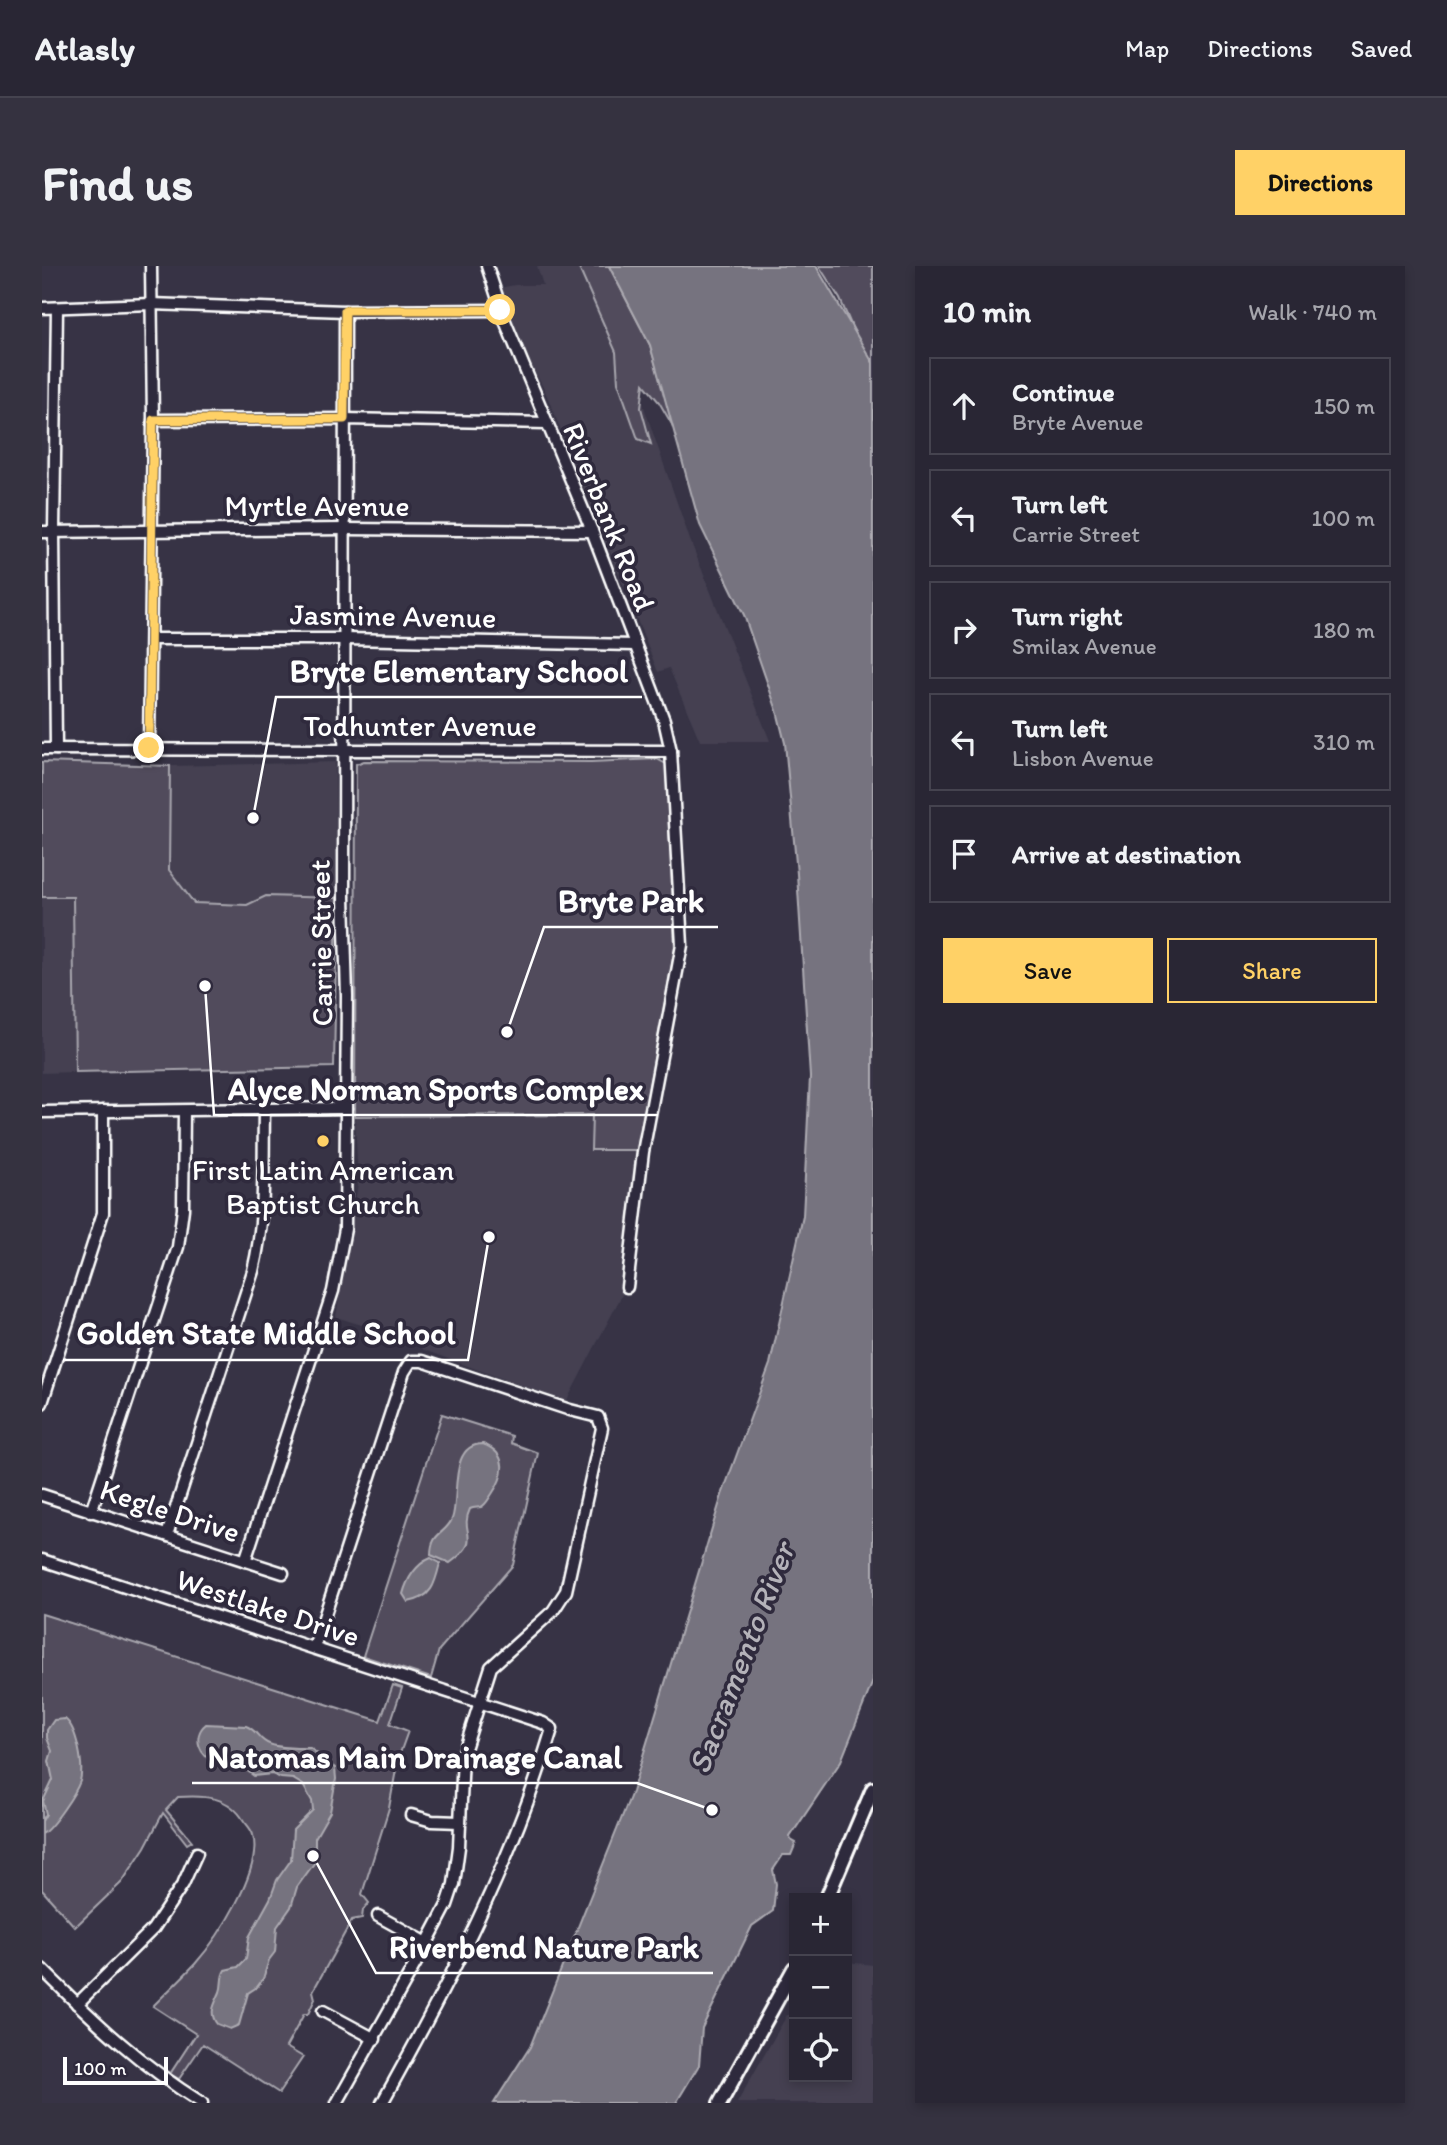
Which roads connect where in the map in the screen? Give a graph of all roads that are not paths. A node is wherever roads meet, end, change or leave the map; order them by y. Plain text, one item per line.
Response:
1 (151, 266) edge
2 (487, 266) edge
3 (151, 304) junction
4 (42, 308) edge
5 (57, 308) junction
6 (345, 310) junction
7 (500, 310) junction
8 (344, 419) junction
9 (153, 420) junction
10 (546, 423) junction
11 (344, 529) junction
12 (42, 531) edge
13 (54, 531) junction
14 (592, 531) junction
15 (151, 532) junction
16 (151, 639) junction
17 (345, 639) junction
18 (634, 645) junction
19 (56, 748) junction
20 (149, 748) junction
21 (42, 749) edge
22 (671, 751) junction
23 (344, 752) junction
24 (346, 1108) junction
25 (264, 1110) junction
26 (103, 1111) junction
27 (184, 1111) junction
28 (42, 1112) edge
29 (627, 1287) dead end
30 (42, 1403) edge
31 (42, 1495) edge
32 (91, 1511) junction
33 (167, 1535) junction
34 (42, 1560) edge
35 (245, 1561) junction
36 (283, 1573) dead end
37 (314, 1648) junction
38 (479, 1702) junction
39 (873, 1788) edge
40 (411, 1815) dead end
41 (459, 1822) junction
42 (197, 1853) dead end
43 (829, 1893) edge
44 (377, 1916) dead end
45 (427, 1943) junction
46 (42, 1969) edge
47 (789, 1978) edge
48 (77, 2004) junction
49 (323, 2011) dead end
50 (375, 2039) junction
51 (202, 2103) edge
52 (337, 2103) edge
53 (383, 2103) edge
54 (720, 2103) edge

1 - 3 street
2 - 7 street, Riverbank Road
3 - 5 street
3 - 6 street
3 - 9 street
4 - 5 street
5 - 13 street
6 - 7 street
6 - 8 street, Carrie Street
7 - 10 street, Riverbank Road
8 - 9 street
8 - 10 street
8 - 11 street, Carrie Street
9 - 15 street
10 - 14 street, Riverbank Road
11 - 14 street, Myrtle Avenue
11 - 15 street, Myrtle Avenue
11 - 17 street, Carrie Street
12 - 13 street, Myrtle Avenue
13 - 15 street, Myrtle Avenue
13 - 19 street
14 - 18 street, Riverbank Road
15 - 16 street
16 - 17 street, Jasmine Avenue
16 - 20 street
17 - 18 street, Jasmine Avenue
17 - 23 street, Carrie Street
18 - 22 street, Riverbank Road
19 - 20 street, Todhunter Avenue
19 - 21 street, Todhunter Avenue
20 - 23 street, Todhunter Avenue
22 - 23 street, Todhunter Avenue
22 - 29 street, Riverbank Road
23 - 24 street, Carrie Street
24 - 25 street
24 - 35 street, Carrie Street
25 - 27 street
25 - 33 street
26 - 27 street
26 - 28 street
26 - 30 street
27 - 32 street
31 - 32 street, Kegle Drive
32 - 33 street, Kegle Drive
33 - 35 street, Kegle Drive
34 - 37 street, Westlake Drive
35 - 36 street, Kegle Drive
37 - 38 street, Westlake Drive
37 - 38 street
38 - 41 street
38 - 53 street, Westlake Drive
39 - 43 main road
40 - 41 street
41 - 45 street
42 - 48 street
44 - 45 street
45 - 50 street
46 - 48 street
47 - 54 main road
48 - 51 street
49 - 50 street
50 - 52 street

